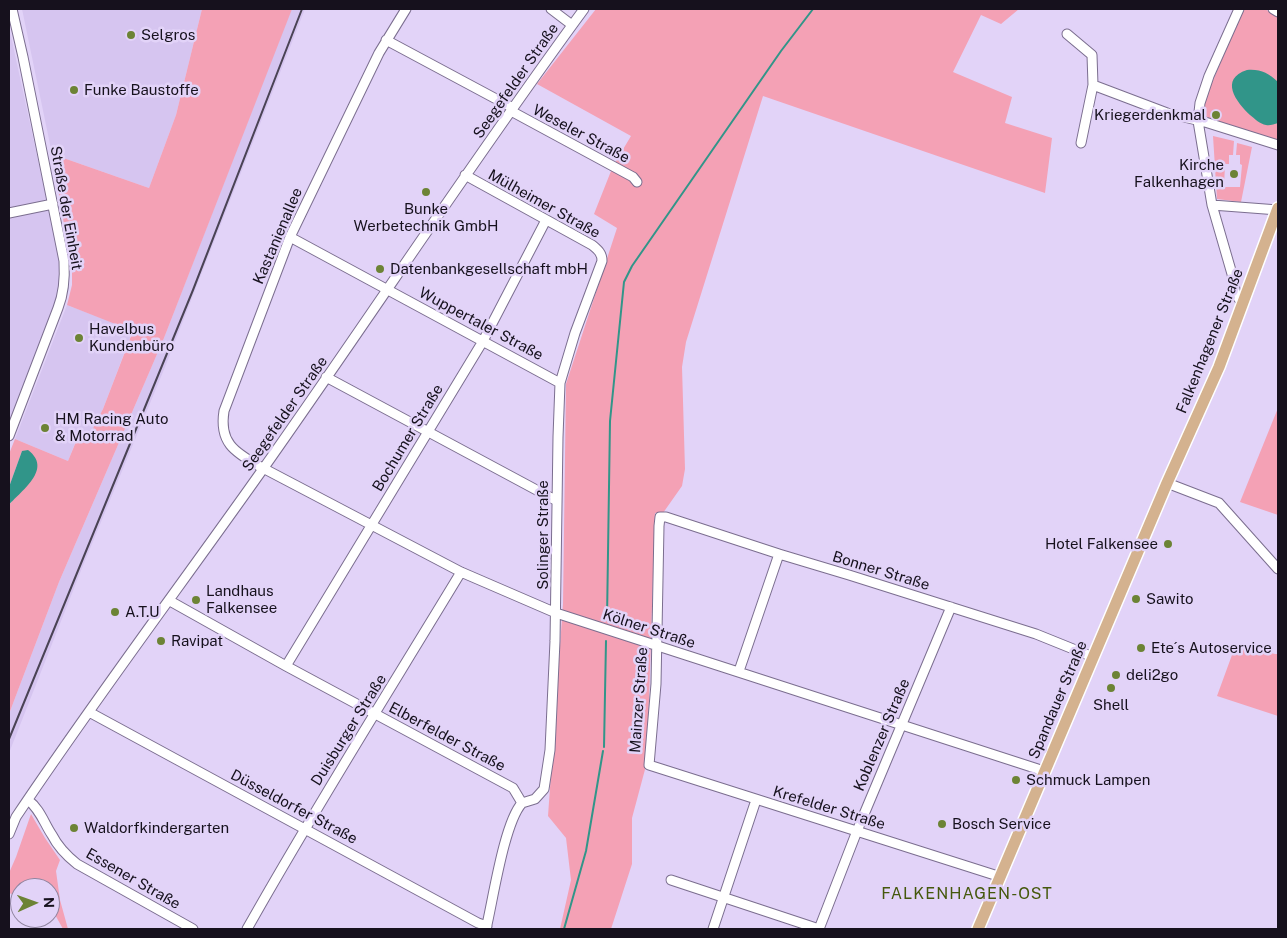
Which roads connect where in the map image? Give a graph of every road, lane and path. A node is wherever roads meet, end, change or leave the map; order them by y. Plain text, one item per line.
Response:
1 (12, 9) edge
2 (406, 9) edge
3 (551, 9) edge
4 (584, 9) edge
5 (1239, 9) edge
6 (1272, 9) edge
7 (1278, 12) edge
8 (572, 25) junction
9 (1067, 34) dead end
10 (386, 40) junction
11 (1093, 85) junction
12 (512, 109) junction
13 (1198, 120) junction
14 (1082, 143) dead end
15 (1278, 145) edge
16 (466, 175) junction
17 (637, 182) dead end
18 (53, 204) junction
19 (1212, 205) junction
20 (1278, 209) edge
21 (9, 213) edge
22 (546, 220) junction
23 (290, 237) junction
24 (602, 261) joint
25 (388, 289) junction
26 (1242, 303) junction
27 (483, 341) junction
28 (326, 377) junction
29 (560, 383) junction
30 (429, 432) junction
31 (9, 436) edge
32 (264, 468) junction
33 (1167, 483) junction
34 (557, 501) junction
35 (660, 517) joint
36 (371, 526) junction
37 (779, 554) junction
38 (1278, 569) edge
39 (461, 572) junction
40 (170, 600) junction
41 (951, 607) junction
42 (556, 613) junction
43 (656, 646) junction
44 (1093, 657) junction
45 (286, 666) junction
46 (739, 671) junction
47 (89, 712) junction
48 (375, 715) junction
49 (901, 724) junction
50 (649, 765) joint
51 (1044, 771) junction
52 (28, 800) junction
53 (756, 800) junction
54 (522, 803) junction
55 (304, 828) junction
56 (857, 831) junction
57 (9, 834) edge
58 (1001, 877) junction
59 (671, 880) dead end
60 (723, 897) junction
61 (487, 927) edge
62 (193, 929) edge
63 (247, 929) edge
64 (713, 929) edge
65 (819, 929) edge
66 (978, 929) edge

1 - 18 street, Straße der Einheit
2 - 10 street, Kastanienallee
3 - 8 street
4 - 8 street, Seegefelder Straße
5 - 13 street
6 - 7 street
8 - 12 street, Seegefelder Straße
9 - 11 street
10 - 12 street, Weseler Straße
10 - 23 street, Kastanienallee
11 - 13 street
11 - 14 street
12 - 16 street, Seegefelder Straße
12 - 17 street, Weseler Straße
13 - 15 street
13 - 19 street
16 - 22 street, Mülheimer Straße
16 - 25 street, Seegefelder Straße
18 - 21 street
18 - 31 street, Straße der Einheit
19 - 20 street
19 - 26 street
20 - 26 main road, Falkenhagener Straße
22 - 24 street, Mülheimer Straße
22 - 27 street, Bochumer Straße
23 - 25 street, Wuppertaler Straße
23 - 32 street, Kastanienallee
24 - 29 street, Solinger Straße
25 - 27 street, Wuppertaler Straße
25 - 28 street, Seegefelder Straße
26 - 33 main road, Falkenhagener Straße
27 - 29 street, Wuppertaler Straße
27 - 30 street, Bochumer Straße
28 - 30 street
28 - 32 street, Seegefelder Straße
29 - 34 street, Solinger Straße
30 - 34 street
30 - 36 street, Bochumer Straße
32 - 36 street, Kölner Straße
32 - 40 street, Seegefelder Straße
33 - 38 street
33 - 44 main road, Spandauer Straße
34 - 42 street, Solinger Straße
35 - 37 street, Bonner Straße
35 - 43 street, Mainzer Straße
36 - 39 street, Kölner Straße
36 - 45 street, Bochumer Straße
37 - 41 street, Bonner Straße
37 - 46 street
39 - 42 street, Kölner Straße
39 - 48 street, Duisburger Straße
40 - 45 street, Elberfelder Straße
40 - 47 street, Seegefelder Straße
41 - 44 street, Bonner Straße
41 - 49 street, Koblenzer Straße
42 - 43 street, Kölner Straße
42 - 54 street, Solinger Straße
43 - 46 street, Kölner Straße
43 - 50 street, Mainzer Straße
44 - 51 main road, Spandauer Straße
45 - 48 street, Elberfelder Straße
46 - 49 street, Kölner Straße
47 - 52 street, Seegefelder Straße
47 - 55 street, Düsseldorfer Straße
48 - 54 street, Elberfelder Straße
48 - 55 street, Duisburger Straße
49 - 51 street, Kölner Straße
49 - 56 street, Koblenzer Straße
50 - 53 street, Krefelder Straße
51 - 58 main road, Spandauer Straße
52 - 57 street, Seegefelder Straße
52 - 62 street, Essener Straße
53 - 56 street, Krefelder Straße
53 - 60 street
54 - 61 street
55 - 61 street, Düsseldorfer Straße
55 - 63 street, Duisburger Straße
56 - 58 street, Krefelder Straße
56 - 65 street, Koblenzer Straße
58 - 66 main road, Spandauer Straße
59 - 60 street
60 - 64 street
60 - 65 street

